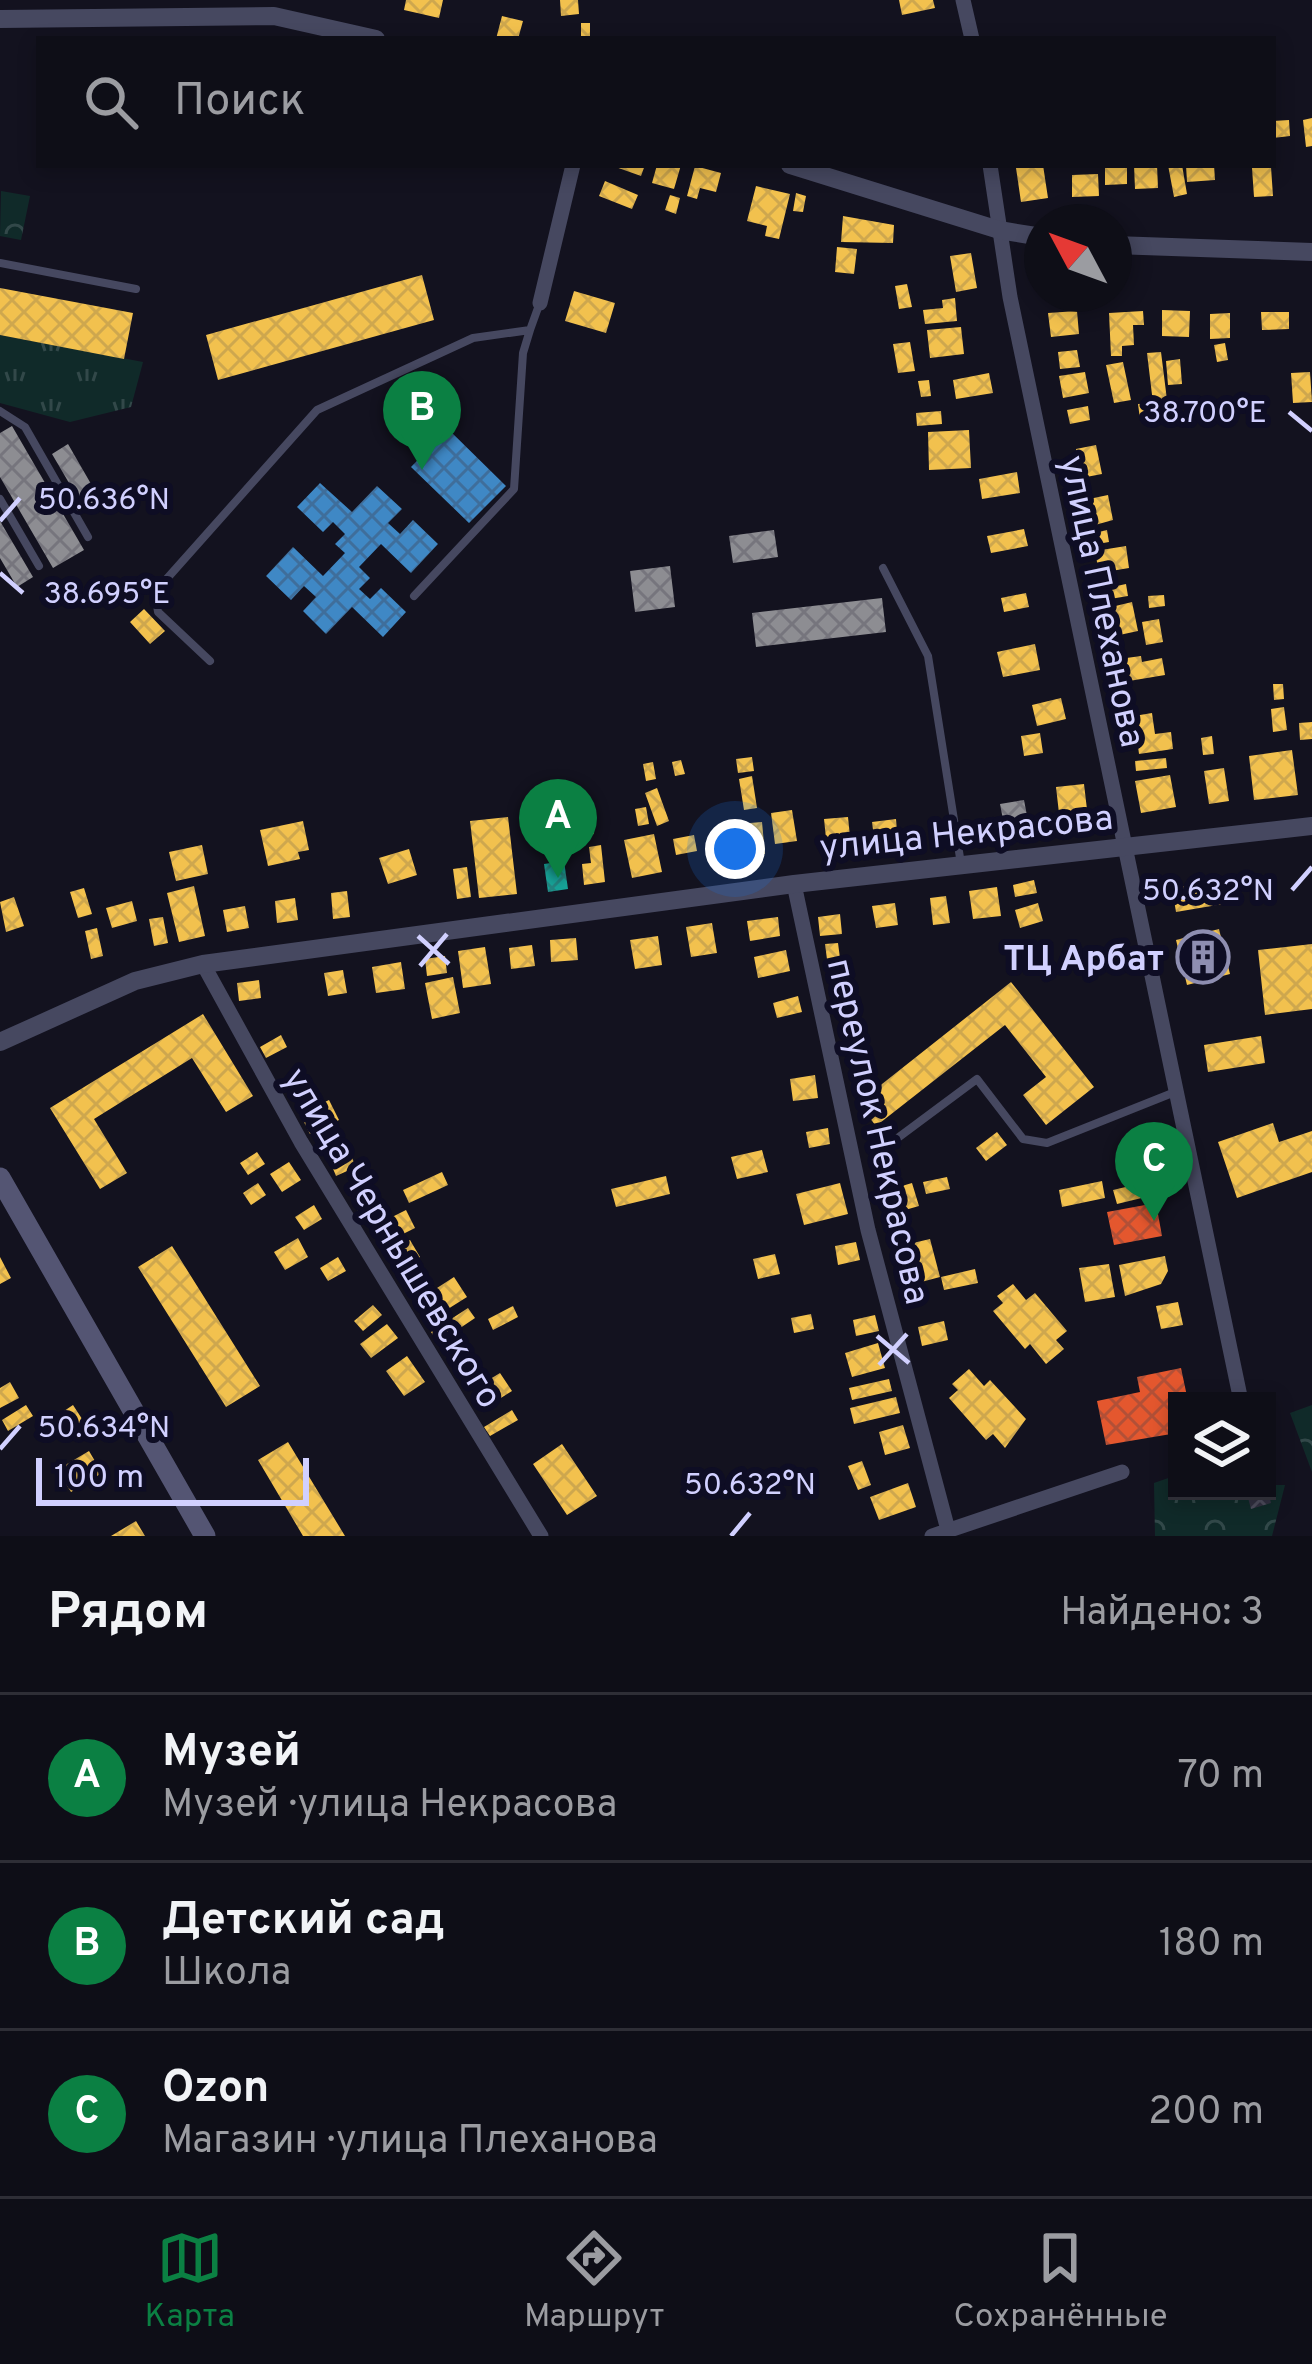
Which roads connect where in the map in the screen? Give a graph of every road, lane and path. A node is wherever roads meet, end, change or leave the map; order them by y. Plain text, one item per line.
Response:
1 (963, 0) edge
2 (106, 9) edge
3 (0, 19) edge
4 (363, 36) edge
5 (971, 36) edge
6 (572, 168) edge
7 (800, 168) edge
8 (991, 168) edge
9 (998, 230) junction
10 (1024, 234) edge
11 (1132, 246) edge
12 (1312, 253) edge
13 (0, 263) edge
14 (136, 289) dead end
15 (540, 303) joint
16 (530, 330) junction
17 (0, 412) edge
18 (0, 499) edge
19 (88, 538) dead end
20 (39, 566) dead end
21 (883, 568) dead end
22 (414, 596) dead end
23 (210, 661) dead end
24 (1312, 826) edge
25 (1124, 847) junction
26 (961, 865) junction
27 (794, 884) junction
28 (203, 964) junction
29 (0, 1042) edge
30 (1174, 1092) junction
31 (899, 1137) dead end
32 (0, 1178) edge
33 (1238, 1392) edge
34 (1122, 1472) dead end
35 (940, 1533) edge
36 (205, 1536) edge
37 (541, 1536) edge

1 - 5 street
2 - 3 street
2 - 4 street
6 - 15 street
7 - 9 street
8 - 9 street, улица Плеханова
9 - 10 street
9 - 25 street, улица Плеханова
11 - 12 street
13 - 14 lane
15 - 16 lane
16 - 22 lane
16 - 23 lane
17 - 19 lane
18 - 20 lane
21 - 26 lane
24 - 25 street, улица Некрасова
25 - 26 street, улица Некрасова
25 - 30 street, улица Плеханова
26 - 27 street, улица Некрасова
27 - 28 street, улица Некрасова
27 - 35 street, переулок Некрасова
28 - 29 street, улица Некрасова
28 - 37 street, улица Чернышевского
30 - 31 lane
30 - 33 street, улица Плеханова
32 - 36 main road
34 - 35 street

